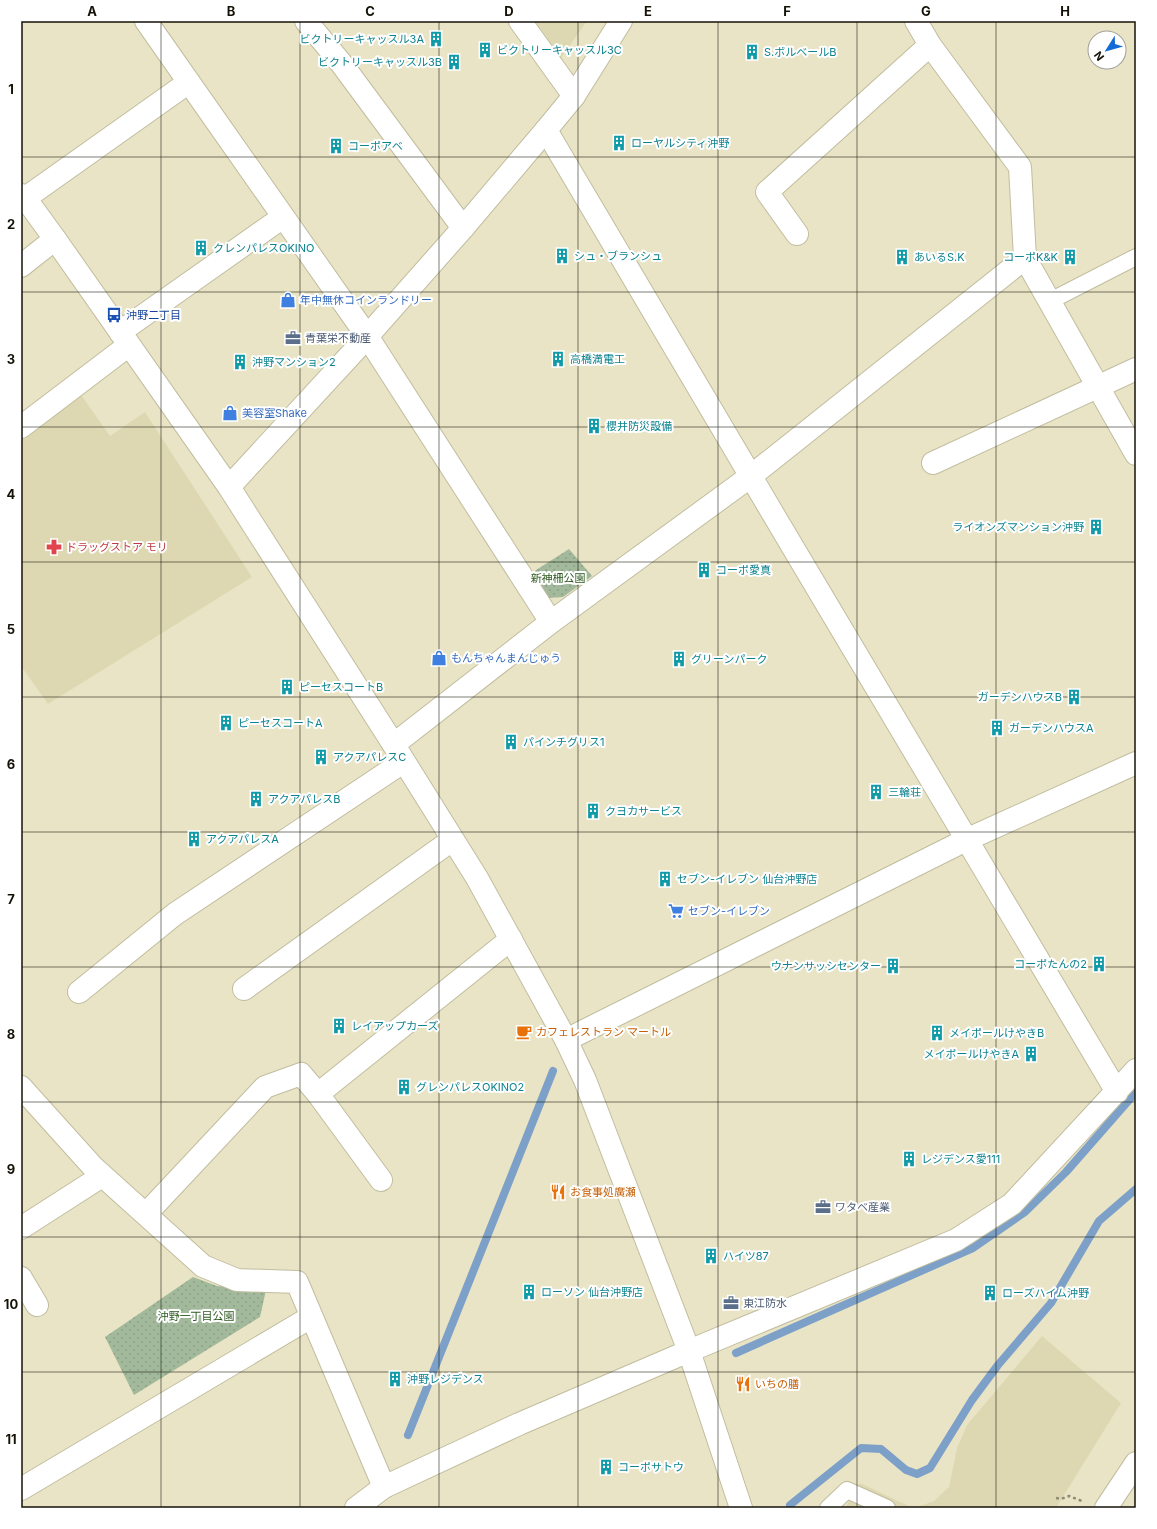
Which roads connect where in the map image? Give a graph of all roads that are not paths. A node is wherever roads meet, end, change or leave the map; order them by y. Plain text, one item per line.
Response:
1 (146, 21) edge
2 (306, 21) edge
3 (520, 21) edge
4 (621, 21) edge
5 (916, 21) edge
6 (930, 45) junction
7 (189, 82) junction
8 (574, 96) junction
9 (546, 130) junction
10 (23, 197) edge
11 (283, 217) junction
12 (463, 228) junction
13 (797, 234) dead end
14 (54, 239) junction
15 (1136, 257) edge
16 (1025, 258) junction
17 (21, 266) edge
18 (1050, 301) junction
19 (367, 336) junction
20 (125, 339) junction
21 (1136, 369) edge
22 (1098, 387) junction
23 (21, 427) edge
24 (1136, 454) edge
25 (933, 463) dead end
26 (751, 476) junction
27 (229, 487) junction
28 (551, 622) junction
29 (392, 742) junction
30 (403, 762) junction
31 (1136, 763) edge
32 (452, 840) junction
33 (966, 840) junction
34 (511, 939) junction
35 (244, 989) dead end
36 (79, 992) dead end
37 (566, 1040) junction
38 (1136, 1070) edge
39 (21, 1087) edge
40 (1116, 1092) junction
41 (318, 1094) junction
42 (102, 1176) junction
43 (381, 1180) dead end
44 (146, 1214) junction
45 (21, 1228) edge
46 (21, 1278) edge
47 (37, 1305) dead end
48 (311, 1317) junction
49 (689, 1351) junction
50 (1136, 1463) edge
51 (384, 1487) junction
52 (21, 1489) edge
53 (356, 1508) edge
54 (740, 1508) edge
55 (828, 1508) edge
56 (887, 1508) edge
57 (1106, 1508) edge

1 - 7 street
2 - 12 street
3 - 8 street
4 - 8 street
5 - 6 street
6 - 13 street
6 - 16 street
7 - 10 street
7 - 11 street
8 - 9 street
9 - 12 street
9 - 26 street
10 - 14 street
11 - 19 street
11 - 20 street
12 - 19 street
14 - 17 street
14 - 20 street
15 - 18 lane
16 - 18 street
16 - 26 street
18 - 22 street
19 - 27 street
19 - 28 street
20 - 23 street
20 - 27 street
21 - 22 street
22 - 24 street
22 - 25 street
26 - 28 street
26 - 33 street
27 - 29 street
28 - 29 street
29 - 30 street
30 - 32 street
30 - 36 street
31 - 33 street
32 - 34 street
32 - 35 street
33 - 37 street
33 - 40 street
34 - 37 street
34 - 41 street
37 - 49 street
38 - 40 street
39 - 42 street
40 - 49 street
41 - 43 street
41 - 44 street
42 - 44 street
42 - 45 street
44 - 48 street
46 - 47 street
48 - 51 street
48 - 52 street
49 - 51 street
49 - 54 street
50 - 57 street
51 - 53 street
55 - 56 lane

